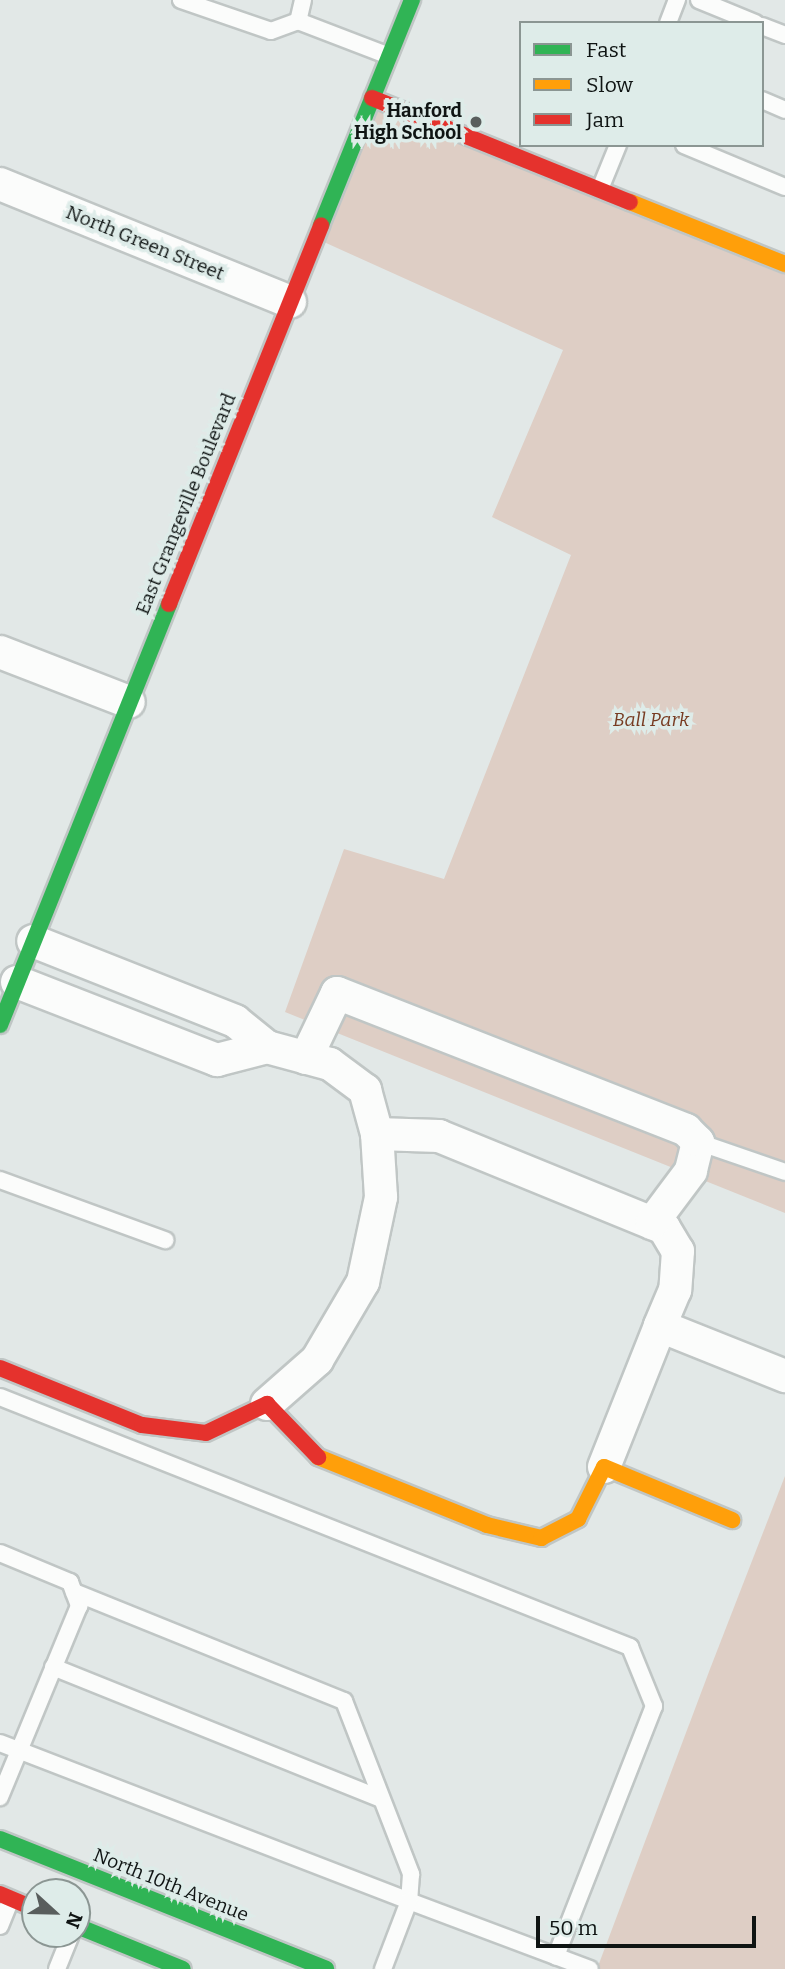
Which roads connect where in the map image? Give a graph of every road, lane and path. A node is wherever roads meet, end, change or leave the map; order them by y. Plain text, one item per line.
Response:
1 (181, 0) edge
2 (303, 0) edge
3 (412, 0) edge
4 (677, 0) edge
5 (699, 0) edge
6 (669, 21) edge
7 (750, 21) edge
8 (298, 22) junction
9 (764, 27) edge
10 (785, 35) edge
11 (389, 56) junction
12 (372, 98) junction
13 (764, 101) edge
14 (785, 110) edge
15 (617, 147) edge
16 (689, 147) edge
17 (0, 184) edge
18 (785, 187) edge
19 (600, 189) junction
20 (785, 264) edge
21 (290, 302) junction
22 (0, 652) edge
23 (129, 702) junction
24 (33, 941) junction
25 (17, 982) junction
26 (180, 1000) junction
27 (0, 1024) edge
28 (163, 1039) junction
29 (267, 1047) junction
30 (306, 1058) junction
31 (377, 1134) junction
32 (698, 1142) junction
33 (785, 1172) edge
34 (0, 1180) edge
35 (652, 1223) junction
36 (165, 1240) dead end
37 (660, 1326) junction
38 (0, 1368) edge
39 (785, 1376) edge
40 (0, 1397) edge
41 (267, 1404) junction
42 (604, 1467) junction
43 (732, 1520) dead end
44 (0, 1553) edge
45 (74, 1592) junction
46 (53, 1668) junction
47 (0, 1743) edge
48 (19, 1751) junction
49 (0, 1797) edge
50 (381, 1799) junction
51 (0, 1839) edge
52 (6, 1897) edge
53 (409, 1901) junction
54 (0, 1926) edge
55 (91, 1932) edge
56 (65, 1948) edge
57 (556, 1956) junction
58 (57, 1969) edge
59 (183, 1969) edge
60 (326, 1969) edge
61 (383, 1969) edge
62 (590, 1969) edge

1 - 8 lane
2 - 8 lane
3 - 11 main road, East Grangeville Boulevard
4 - 6 lane
5 - 7 lane
8 - 11 lane
9 - 10 lane
11 - 12 main road, East Grangeville Boulevard
12 - 19 main road
12 - 21 main road, East Grangeville Boulevard
13 - 14 lane
15 - 19 lane
16 - 18 lane
17 - 21 street, North Green Street
19 - 20 main road
21 - 23 main road, East Grangeville Boulevard
22 - 23 street
23 - 24 main road, East Grangeville Boulevard
24 - 25 main road, East Grangeville Boulevard
24 - 26 street
25 - 27 main road, East Grangeville Boulevard
25 - 28 street
26 - 28 street
26 - 29 street
28 - 29 street
29 - 30 street
30 - 31 street
30 - 32 street
31 - 35 street
31 - 41 street
32 - 33 lane
32 - 35 street
34 - 36 lane
35 - 37 street
37 - 39 street
37 - 42 street
38 - 41 main road
40 - 57 lane
41 - 42 main road
42 - 43 main road
44 - 45 lane
45 - 46 lane
45 - 50 lane
46 - 48 lane
46 - 50 lane
47 - 48 lane
48 - 49 lane
48 - 53 lane
50 - 53 lane
51 - 60 main road, North 10th Avenue
52 - 54 lane
53 - 57 lane
53 - 61 lane
55 - 59 main road
56 - 58 lane
57 - 62 lane

